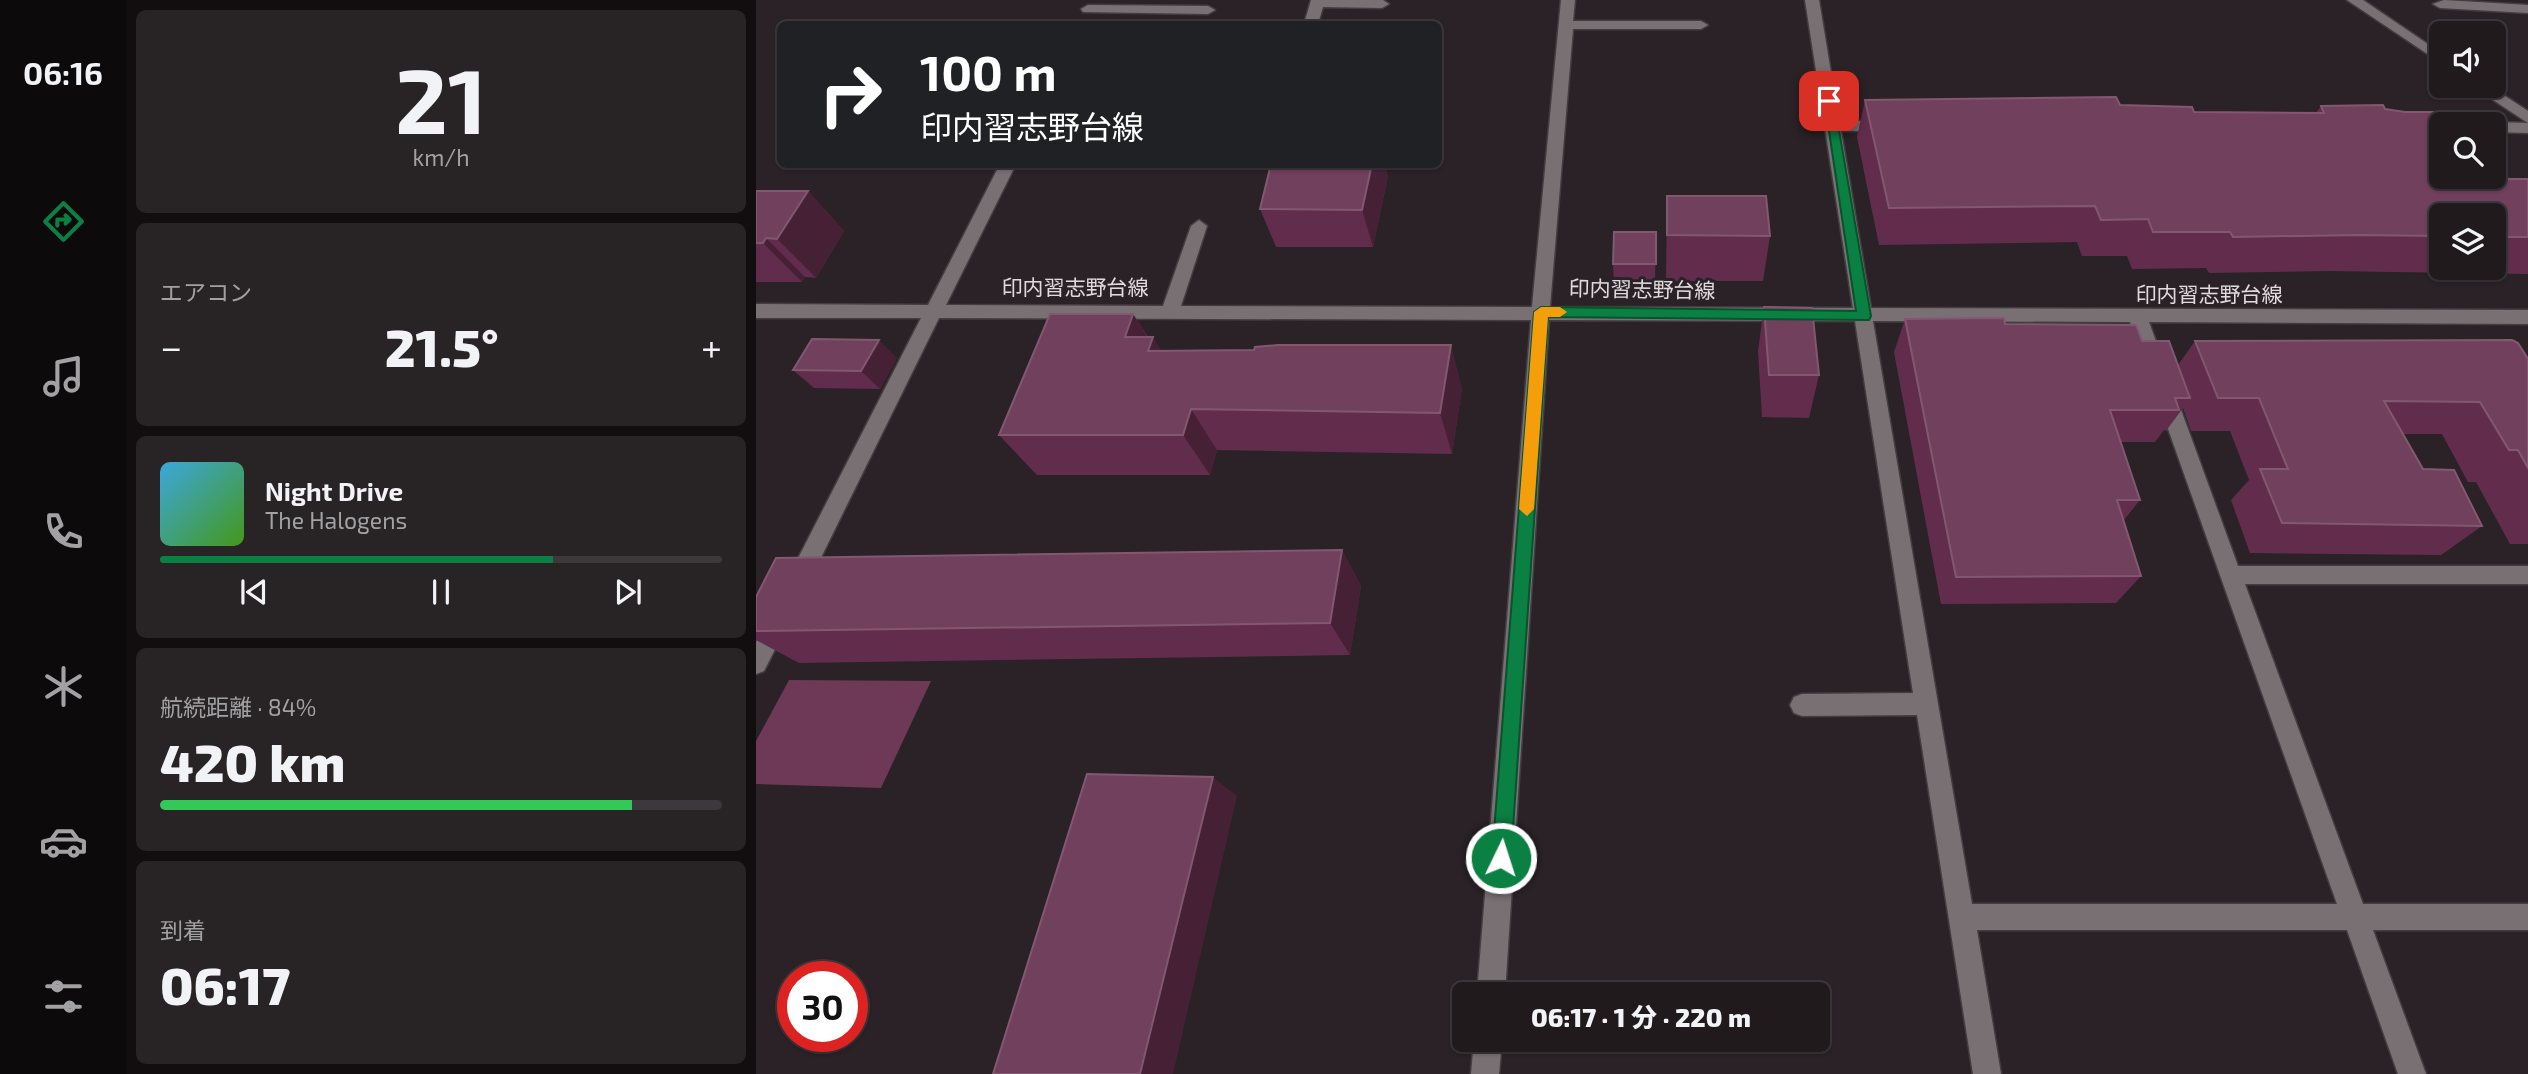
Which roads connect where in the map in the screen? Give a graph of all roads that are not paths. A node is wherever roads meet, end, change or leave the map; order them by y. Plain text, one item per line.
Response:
1 (1568, 0) edge
2 (1812, 0) edge
3 (2354, 0) edge
4 (1318, 1) edge
5 (1382, 4) dead end
6 (1091, 5) edge
7 (2440, 5) dead end
8 (2528, 9) edge
9 (1208, 10) dead end
10 (1082, 21) edge
11 (1312, 21) edge
12 (1701, 24) dead end
13 (1566, 25) junction
14 (2429, 51) edge
15 (2498, 98) edge
16 (2528, 118) edge
17 (1833, 126) junction
18 (1902, 126) edge
19 (2506, 127) edge
20 (2528, 128) edge
21 (1006, 168) edge
22 (1199, 226) dead end
23 (934, 311) junction
24 (1170, 311) junction
25 (756, 312) edge
26 (1541, 312) junction
27 (1864, 316) junction
28 (2528, 317) edge
29 (2137, 318) junction
30 (2231, 575) junction
31 (2528, 575) edge
32 (756, 664) edge
33 (1927, 704) junction
34 (1801, 705) dead end
35 (1962, 916) junction
36 (2528, 917) edge
37 (2356, 918) junction
38 (1492, 982) edge
39 (1487, 1052) edge
40 (1485, 1074) edge
41 (1987, 1074) edge
42 (2412, 1074) edge

1 - 13 street
2 - 17 street
3 - 14 street
4 - 5 street
4 - 11 street
6 - 9 street
6 - 10 street
7 - 8 street
12 - 13 street
13 - 26 street
15 - 16 street
17 - 18 street
17 - 27 street
19 - 20 street
21 - 23 street
22 - 24 street
23 - 24 street, 印内習志野台線
23 - 25 street, 印内習志野台線
23 - 32 street
24 - 26 street, 印内習志野台線
26 - 27 street, 印内習志野台線
26 - 38 street
27 - 29 street, 印内習志野台線
27 - 33 street
28 - 29 street, 印内習志野台線
29 - 30 street
30 - 31 street
30 - 37 street
33 - 34 street
33 - 35 street
35 - 37 street
35 - 41 street
36 - 37 street
37 - 42 street
39 - 40 street

